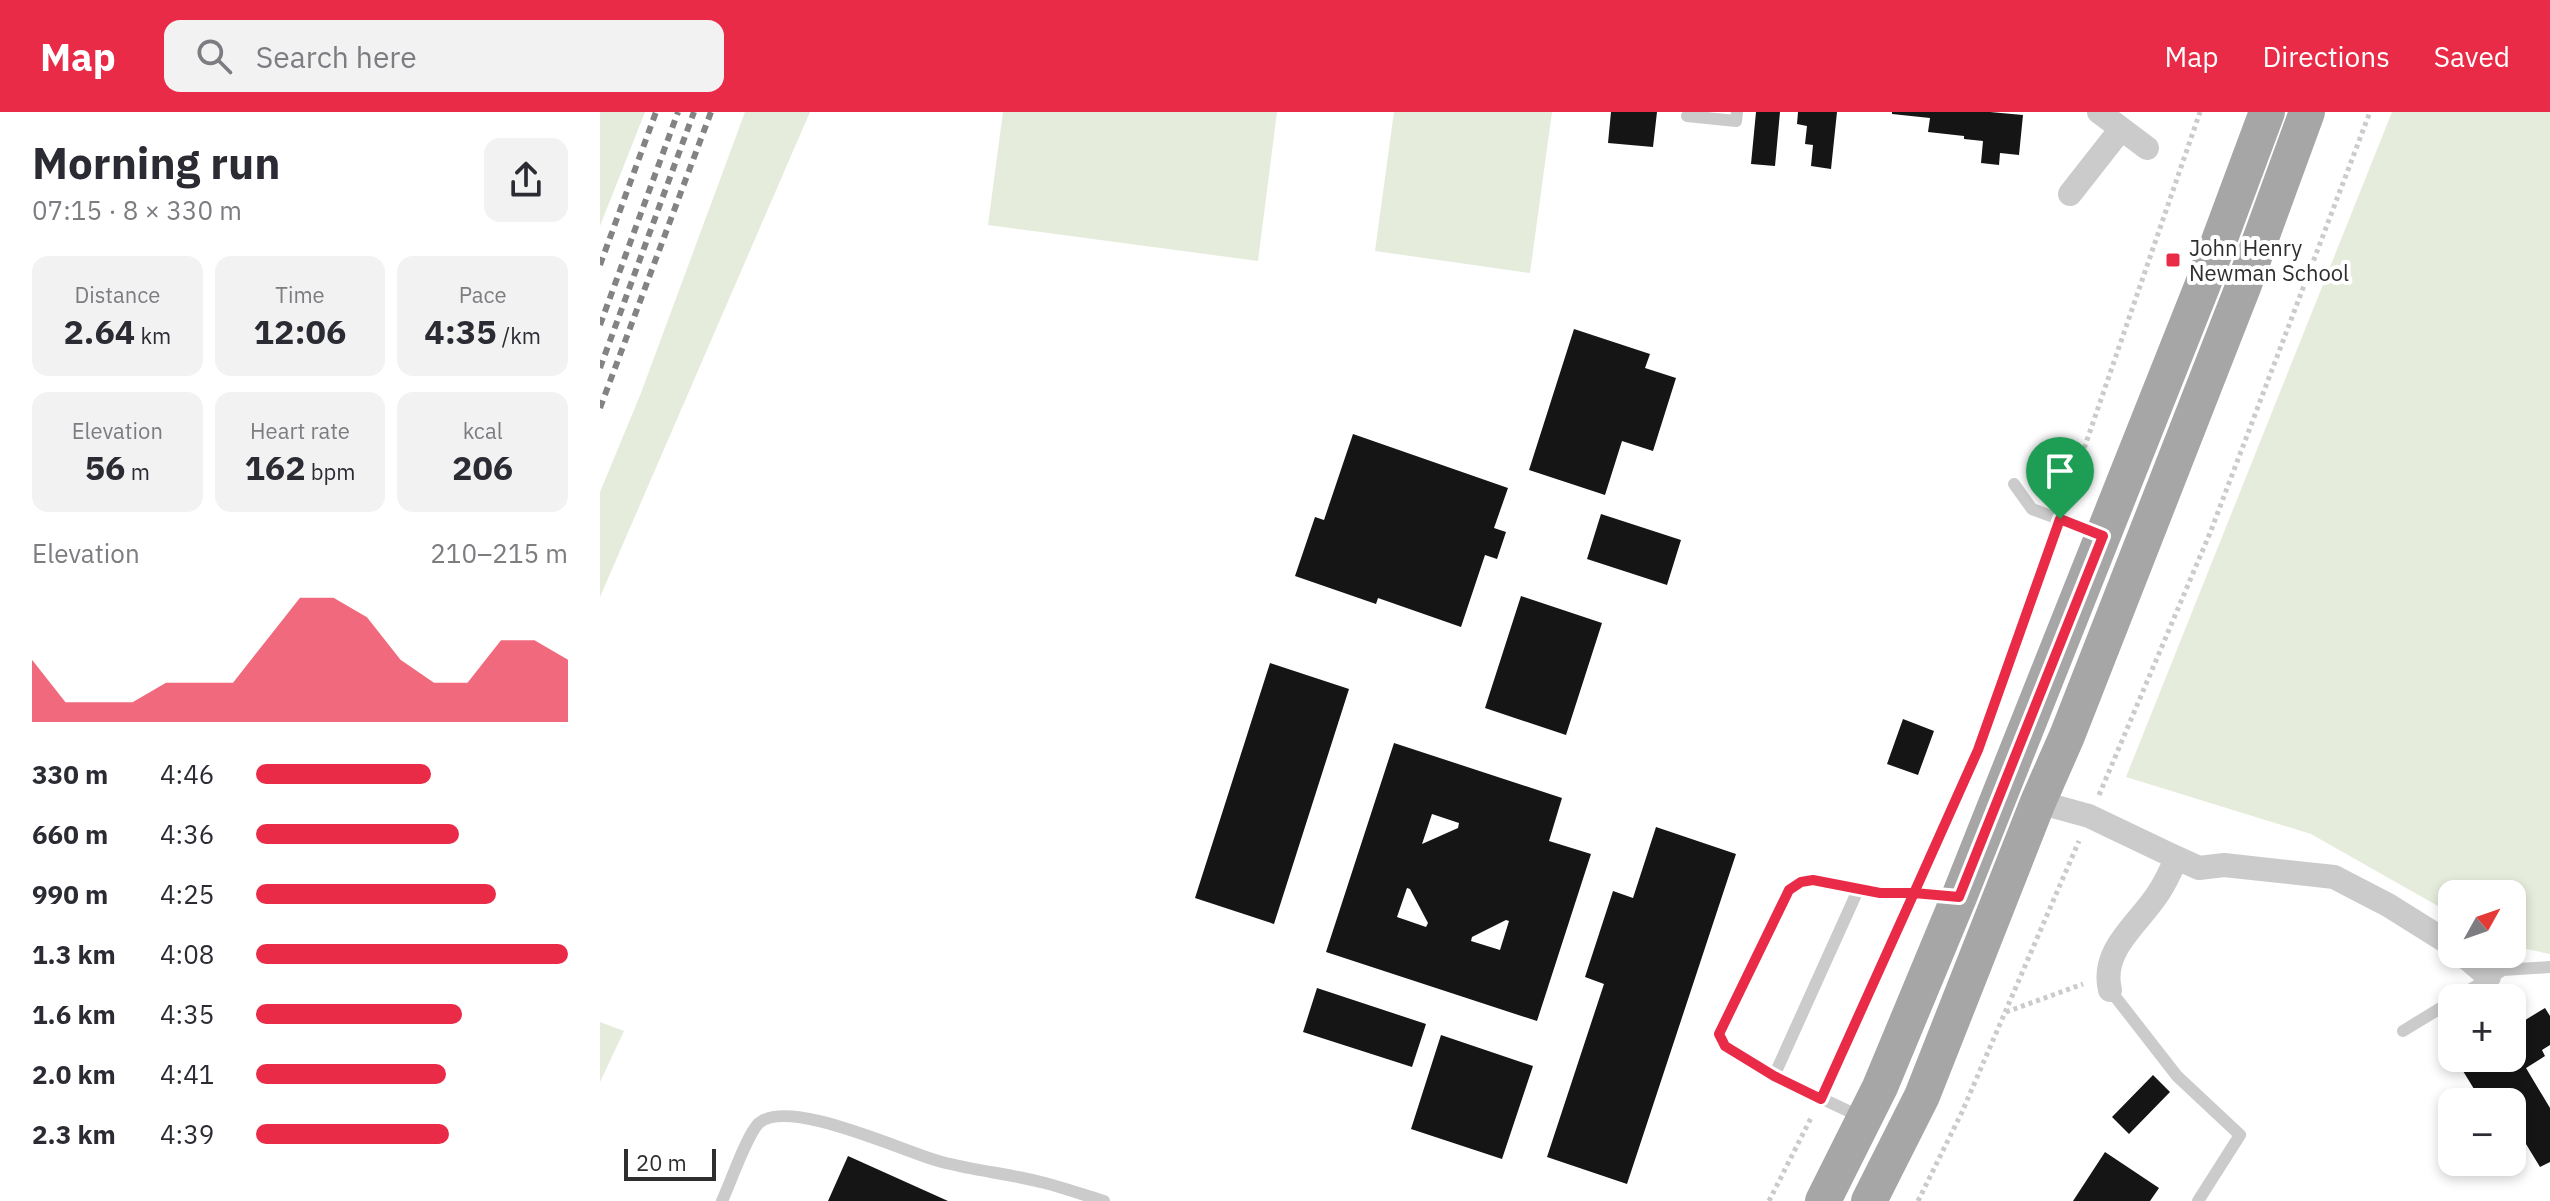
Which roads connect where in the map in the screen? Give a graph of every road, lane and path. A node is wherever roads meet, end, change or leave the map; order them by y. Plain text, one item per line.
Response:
1 (1737, 112) edge
2 (2099, 112) edge
3 (2200, 112) edge
4 (2267, 112) edge
5 (2307, 112) edge
6 (2370, 112) edge
7 (1687, 116) dead end
8 (2121, 129) junction
9 (2147, 148) dead end
10 (2070, 194) dead end
11 (2014, 484) dead end
12 (2060, 519) junction
13 (2103, 536) junction
14 (2038, 802) junction
15 (2089, 816) junction
16 (2177, 858) junction
17 (1858, 890) junction
18 (1914, 893) junction
19 (1959, 897) junction
20 (2438, 936) edge
21 (2550, 967) edge
22 (2478, 968) edge
23 (2489, 977) junction
24 (2108, 982) junction
25 (2478, 984) edge
26 (2438, 1009) edge
27 (2005, 1012) junction
28 (2403, 1031) dead end
29 (1774, 1076) junction
30 (1821, 1099) junction
31 (1864, 1118) junction
32 (722, 1201) edge
33 (1104, 1201) edge
34 (1769, 1201) edge
35 (1823, 1201) edge
36 (1869, 1201) edge
37 (1918, 1201) edge
38 (2198, 1201) edge

1 - 7 lane
2 - 8 street
3 - 12 path
4 - 13 main road
5 - 14 main road
6 - 15 path
8 - 9 street
8 - 10 street
11 - 12 lane
12 - 13 lane
12 - 18 path
13 - 19 main road
14 - 15 street
14 - 36 main road
15 - 16 street
15 - 27 path
16 - 20 street
16 - 24 street
17 - 18 lane
17 - 29 lane
17 - 29 lane
18 - 19 lane
18 - 30 path
19 - 31 main road
21 - 23 lane
22 - 23 street
23 - 25 lane
24 - 27 path
24 - 38 lane
26 - 28 lane
27 - 37 path
29 - 30 lane
30 - 31 lane
30 - 34 path
31 - 35 main road
32 - 33 lane

